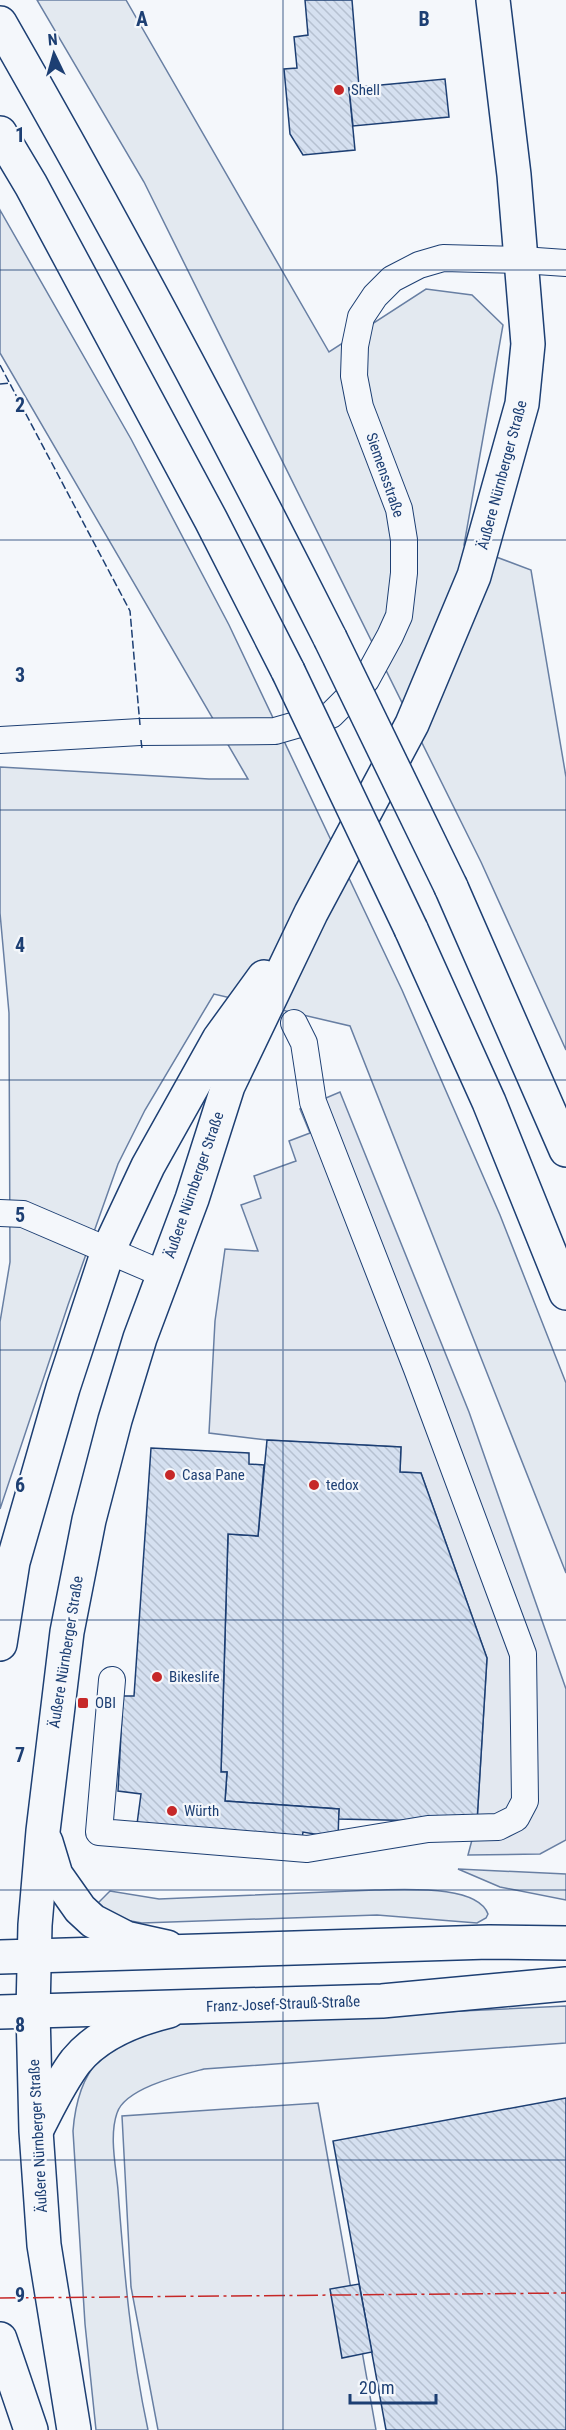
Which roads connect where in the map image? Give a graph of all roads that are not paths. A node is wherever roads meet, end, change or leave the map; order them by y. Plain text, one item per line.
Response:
1 (493, 0) edge
2 (0, 23) edge
3 (0, 133) edge
4 (522, 260) junction
5 (566, 263) edge
6 (0, 740) edge
7 (311, 913) junction
8 (294, 1023) dead end
9 (566, 1150) edge
10 (0, 1213) edge
11 (108, 1251) junction
12 (163, 1274) junction
13 (566, 1293) edge
14 (0, 1644) edge
15 (112, 1680) dead end
16 (43, 1831) junction
17 (566, 1943) edge
18 (185, 1950) junction
19 (34, 1956) junction
20 (0, 1957) edge
21 (566, 1984) edge
22 (187, 2007) junction
23 (33, 2011) junction
24 (0, 2012) edge
25 (36, 2131) junction
26 (0, 2339) edge
27 (31, 2430) edge
28 (74, 2430) edge

1 - 4 main road, Äußere Nürnberger Straße
2 - 9 main road, bridge
3 - 13 main road, bridge
4 - 5 street, Siemensstraße
4 - 6 street, Siemensstraße
4 - 7 main road, Äußere Nürnberger Straße
7 - 11 main road, Äußere Nürnberger Straße
7 - 12 main road, Äußere Nürnberger Straße
8 - 15 street
10 - 11 street
11 - 12 street
11 - 14 main road, Äußere Nürnberger Straße
12 - 16 main road, Äußere Nürnberger Straße
16 - 18 main road
16 - 19 main road, Äußere Nürnberger Straße
17 - 18 main road
18 - 19 main road
19 - 20 main road
19 - 23 main road, Äußere Nürnberger Straße
21 - 22 main road, Franz-Josef-Strauß-Straße
22 - 23 main road, Franz-Josef-Strauß-Straße
22 - 25 main road
23 - 24 main road, Franz-Josef-Strauß-Straße
23 - 25 main road, Äußere Nürnberger Straße
25 - 28 main road, Äußere Nürnberger Straße
26 - 27 main road

